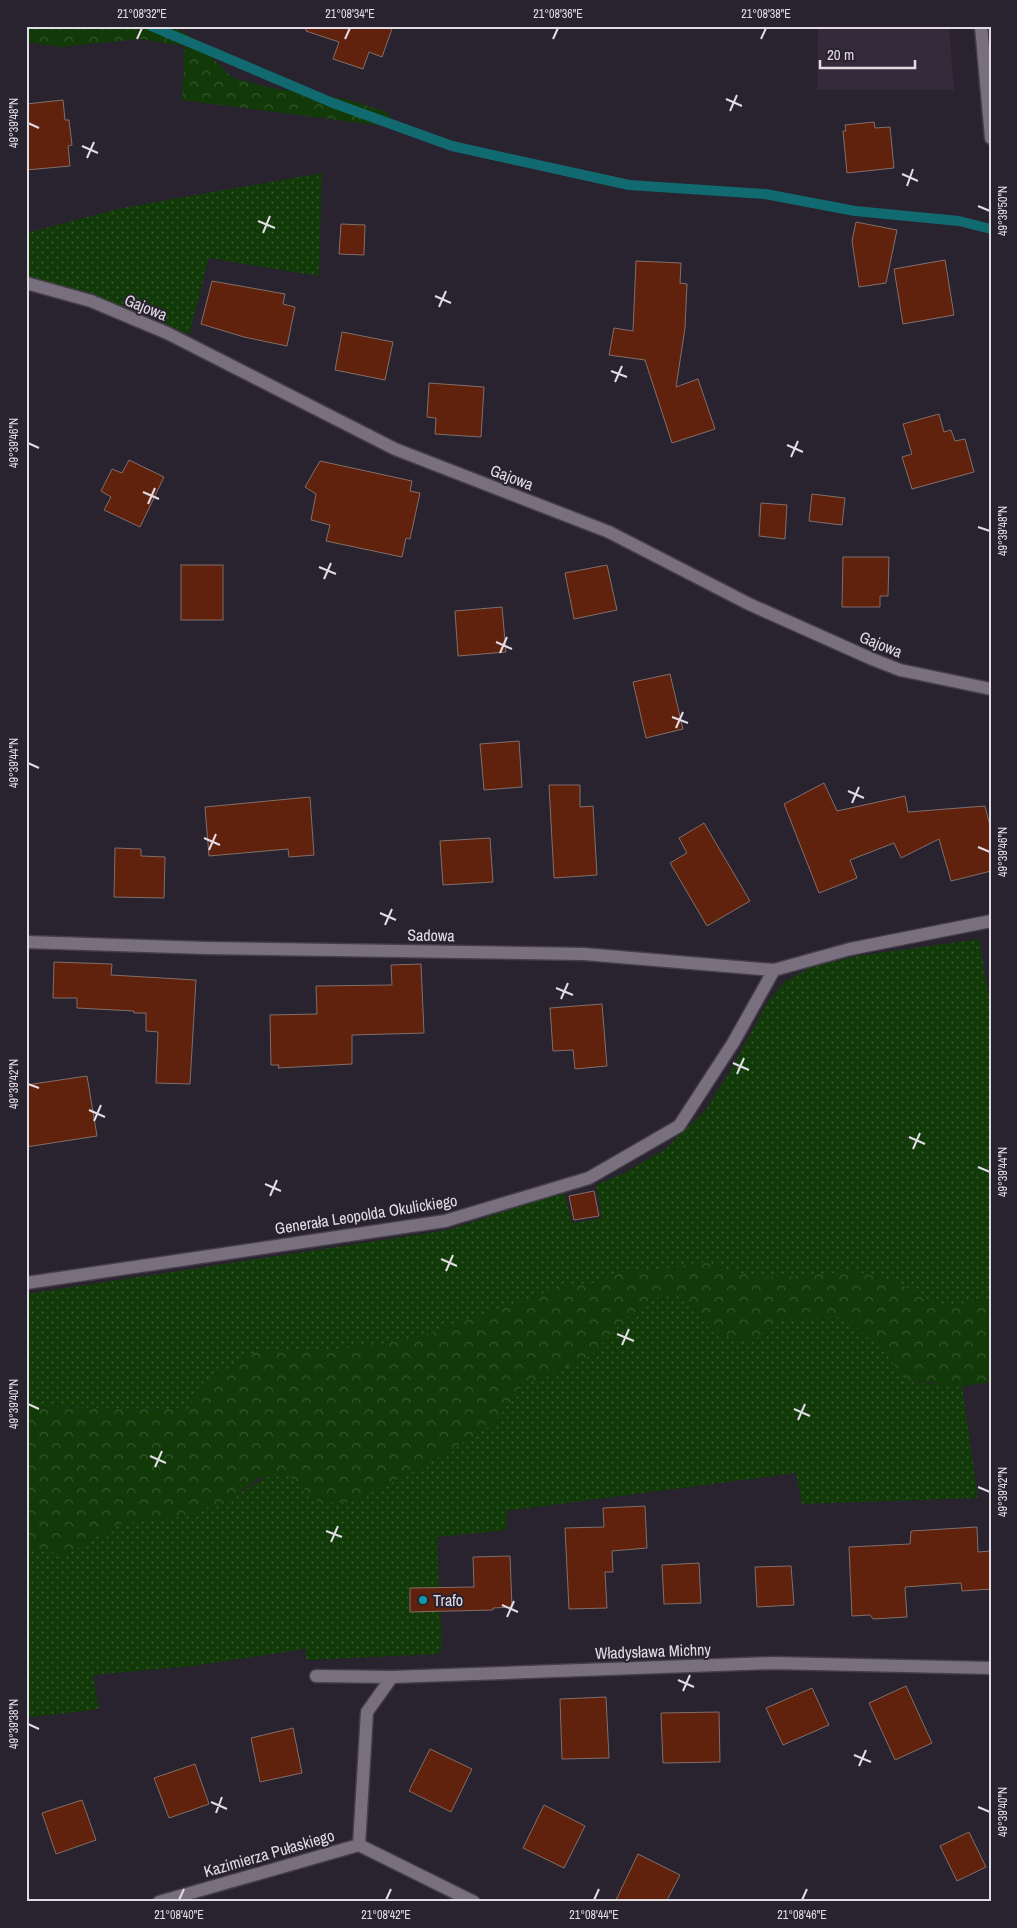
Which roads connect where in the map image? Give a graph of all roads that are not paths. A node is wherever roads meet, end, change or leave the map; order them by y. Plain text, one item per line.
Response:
1 (981, 26) edge
2 (991, 138) edge
3 (26, 283) edge
4 (991, 689) edge
5 (991, 921) edge
6 (26, 942) edge
7 (774, 970) junction
8 (26, 1283) edge
9 (991, 1668) edge
10 (316, 1676) dead end
11 (392, 1676) junction
12 (358, 1845) junction
13 (159, 1902) edge
14 (474, 1902) edge

1 - 2 street
3 - 4 street, Gajowa
5 - 7 street
6 - 7 street, Sadowa
7 - 8 street, Generała Leopolda Okulickiego
9 - 11 street, Władysława Michny
10 - 11 street, Władysława Michny
11 - 12 street, Kazimierza Pułaskiego
12 - 13 street, Kazimierza Pułaskiego
12 - 14 street, Kazimierza Pułaskiego

